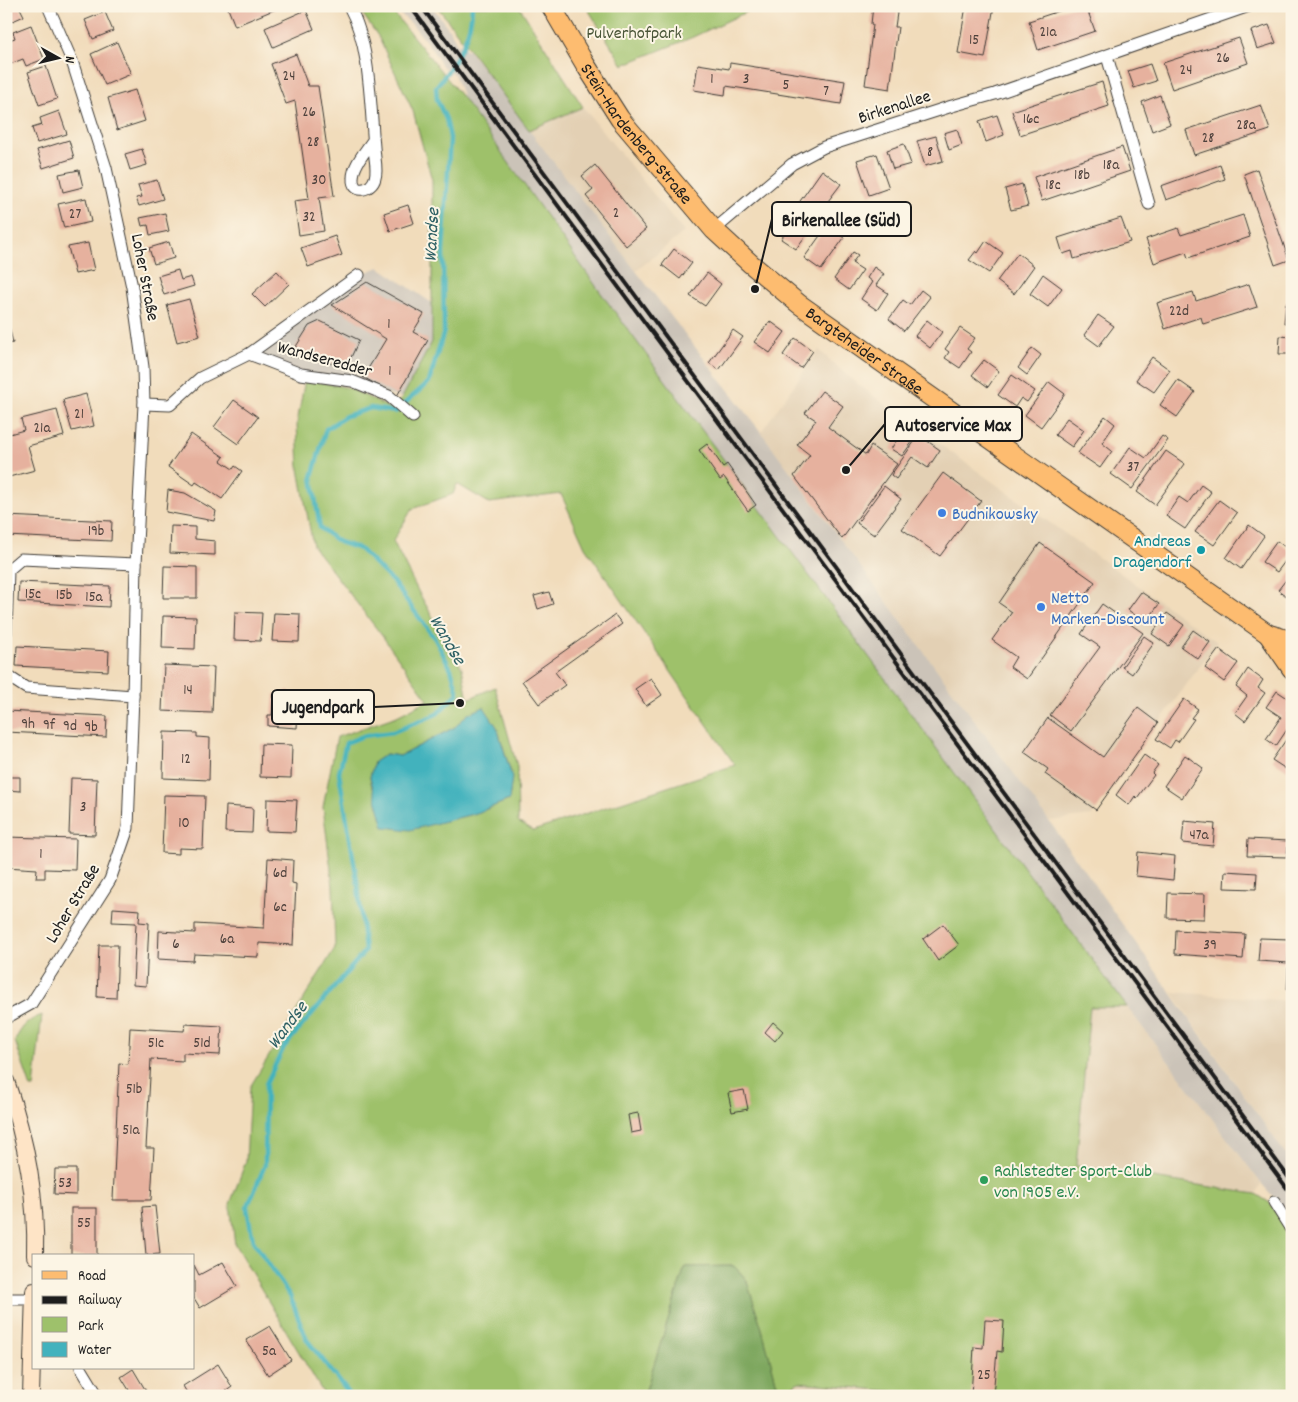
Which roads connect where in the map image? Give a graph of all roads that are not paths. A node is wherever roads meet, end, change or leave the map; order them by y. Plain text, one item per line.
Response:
1 (48, 6) edge
2 (349, 6) edge
3 (551, 6) edge
4 (1249, 6) edge
5 (1107, 56) junction
6 (373, 140) dead end
7 (1149, 204) dead end
8 (714, 230) junction
9 (359, 276) dead end
10 (249, 354) junction
11 (144, 404) junction
12 (413, 417) dead end
13 (136, 564) junction
14 (6, 633) edge
15 (1268, 634) junction
16 (1292, 641) edge
17 (1292, 669) edge
18 (6, 674) edge
19 (133, 696) junction
20 (6, 1018) edge
21 (6, 1081) edge
22 (1274, 1202) dead end
23 (1292, 1231) edge
24 (35, 1254) edge
25 (6, 1299) edge
26 (32, 1299) edge
27 (32, 1363) edge
28 (82, 1370) edge
29 (31, 1396) edge
30 (98, 1396) edge

1 - 11 street, Loher Straße
2 - 6 street
3 - 8 main road, Stein-Hardenberg-Straße
4 - 5 street, Birkenallee
5 - 7 street
5 - 8 street, Birkenallee
8 - 15 main road, Bargteheider Straße
9 - 10 street
10 - 11 street
10 - 12 street, Wandseredder
11 - 13 street, Loher Straße
13 - 14 street
13 - 19 street, Loher Straße
15 - 16 main road, Bargteheider Straße
15 - 17 main road, Bargteheider Straße
18 - 19 street
19 - 20 street, Loher Straße
21 - 24 main road
22 - 23 street
25 - 26 street
27 - 29 main road
28 - 30 street

